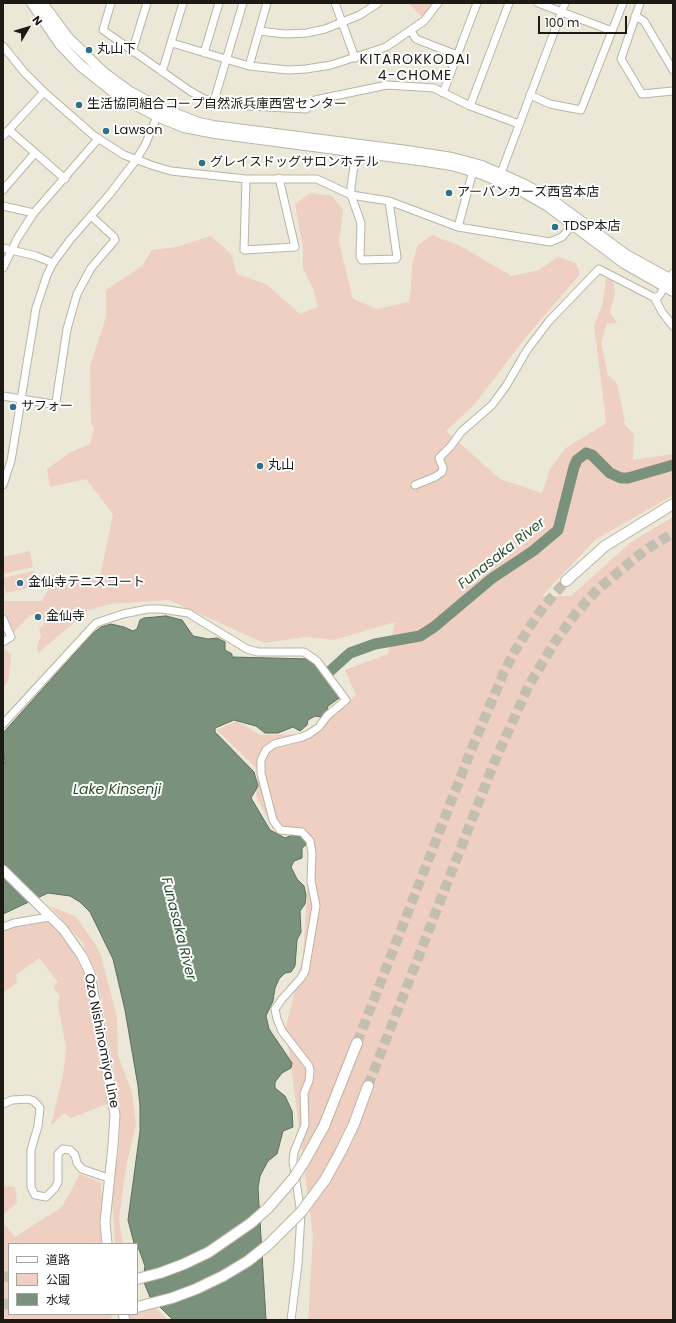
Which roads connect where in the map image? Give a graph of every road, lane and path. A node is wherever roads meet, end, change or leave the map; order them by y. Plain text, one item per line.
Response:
1 (32, 3) edge
2 (42, 3) edge
3 (111, 3) edge
4 (147, 3) edge
5 (183, 3) edge
6 (219, 3) edge
7 (243, 3) edge
8 (267, 3) edge
9 (335, 3) edge
10 (378, 3) edge
11 (438, 3) edge
12 (477, 3) edge
13 (509, 3) edge
14 (538, 3) edge
15 (565, 3) edge
16 (623, 3) edge
17 (640, 3) edge
18 (562, 12) junction
19 (635, 16) junction
20 (342, 24) junction
21 (259, 30) junction
22 (411, 31) junction
23 (612, 31) junction
24 (172, 43) junction
25 (3, 46) edge
26 (132, 52) junction
27 (204, 53) junction
28 (458, 55) junction
29 (355, 58) junction
30 (226, 60) junction
31 (249, 66) junction
32 (673, 70) edge
33 (162, 72) junction
34 (673, 91) edge
35 (44, 92) junction
36 (444, 93) junction
37 (530, 95) junction
38 (214, 101) junction
39 (470, 106) junction
40 (158, 112) junction
41 (518, 124) junction
42 (9, 130) junction
43 (3, 136) edge
44 (98, 139) junction
45 (356, 152) junction
46 (36, 153) junction
47 (136, 160) junction
48 (474, 171) junction
49 (501, 173) junction
50 (280, 178) junction
51 (65, 179) junction
52 (246, 179) junction
53 (3, 190) edge
54 (351, 195) junction
55 (389, 201) junction
56 (3, 206) edge
57 (34, 212) junction
58 (91, 216) junction
59 (573, 224) junction
60 (458, 227) junction
61 (3, 248) edge
62 (11, 250) junction
63 (53, 263) junction
64 (3, 268) edge
65 (671, 283) edge
66 (654, 297) junction
67 (673, 326) edge
68 (3, 396) edge
69 (21, 400) junction
70 (3, 485) edge
71 (415, 485) dead end
72 (673, 504) edge
73 (673, 508) edge
74 (642, 521) junction
75 (566, 581) tunnel mouth
76 (3, 619) edge
77 (3, 642) edge
78 (3, 724) edge
79 (3, 870) edge
80 (49, 917) junction
81 (3, 927) edge
82 (357, 1043) tunnel mouth
83 (368, 1086) tunnel mouth
84 (3, 1104) edge
85 (108, 1178) junction
86 (107, 1243) edge
87 (138, 1279) edge
88 (138, 1307) edge
89 (291, 1320) edge

1 - 40 highway
2 - 40 highway
3 - 26 street
4 - 26 street
5 - 24 street
6 - 27 street
7 - 30 street
8 - 21 street
9 - 20 street
10 - 20 street
11 - 22 street
12 - 28 street
13 - 39 street
14 - 18 street
15 - 18 street
16 - 23 street
17 - 19 street
18 - 23 street
18 - 37 street
19 - 32 street
19 - 34 street
20 - 21 street
20 - 29 street
21 - 31 street
22 - 28 street
22 - 29 street
23 - 37 street
24 - 27 street
24 - 33 street
25 - 35 street
26 - 33 street
27 - 30 street
28 - 36 street
29 - 31 street
30 - 31 street
30 - 38 street
33 - 38 street
35 - 42 street
35 - 44 street
36 - 38 street
36 - 39 street
37 - 41 street
39 - 41 street
40 - 45 highway
40 - 47 street
40 - 49 highway
41 - 49 street
42 - 43 street
42 - 46 street
44 - 47 street
44 - 51 street
45 - 48 highway
45 - 54 street
46 - 51 street
46 - 53 street
47 - 52 street
47 - 58 street
48 - 59 highway
48 - 60 street
49 - 65 highway
50 - 52 street
50 - 52 street
50 - 54 street
51 - 57 street
54 - 55 street
54 - 55 street
55 - 60 street
56 - 57 street
57 - 62 street
58 - 63 street
58 - 69 street
59 - 60 street
59 - 65 highway
61 - 62 street
62 - 63 street
62 - 64 street
63 - 69 street
65 - 66 street
66 - 67 street
66 - 71 street
68 - 69 street
69 - 70 street
72 - 74 highway
73 - 74 highway
74 - 75 highway
76 - 77 street
78 - 89 street
79 - 80 main road, Ozo Nishinomiya Line
80 - 81 street
80 - 85 main road, Ozo Nishinomiya Line
82 - 87 highway, bridge
83 - 88 highway, bridge
84 - 85 street
85 - 86 main road, Ozo Nishinomiya Line

